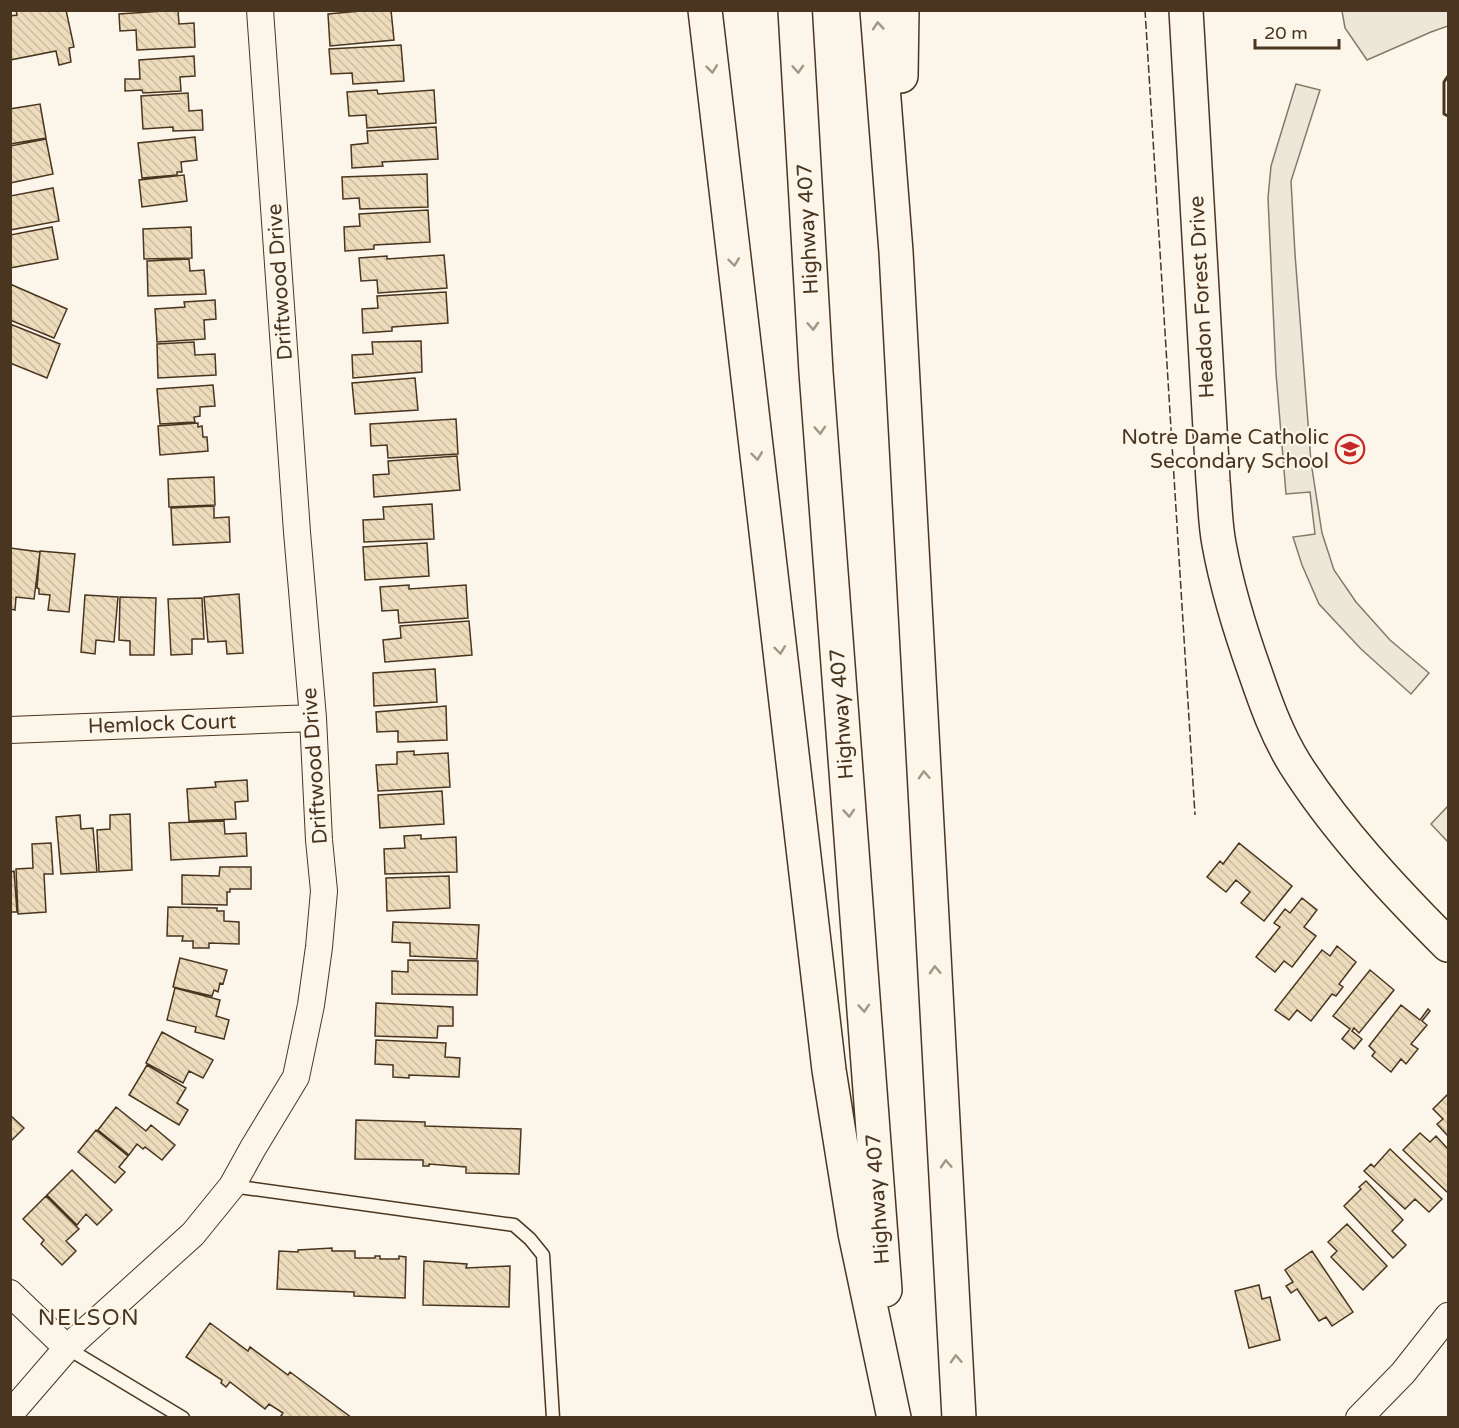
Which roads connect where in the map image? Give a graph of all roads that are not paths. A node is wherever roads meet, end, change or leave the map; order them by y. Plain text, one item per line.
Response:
1 (260, 10) edge
2 (705, 10) edge
3 (795, 10) edge
4 (877, 10) edge
5 (902, 10) edge
6 (1186, 10) edge
7 (896, 252) junction
8 (313, 718) junction
9 (10, 730) edge
10 (1449, 945) edge
11 (232, 1186) junction
12 (10, 1293) edge
13 (1449, 1316) edge
14 (67, 1348) junction
15 (10, 1414) edge
16 (183, 1418) edge
17 (553, 1418) edge
18 (894, 1418) edge
19 (959, 1418) edge
20 (1359, 1418) edge

1 - 8 street, Driftwood Drive
2 -> 18 main road
3 -> 18 main road, Highway 407
7 -> 4 main road
5 - 7 main road
6 - 10 main road, Headon Forest Drive
19 -> 7 main road
8 - 9 street, Hemlock Court
8 - 11 street, Driftwood Drive
11 - 14 street, Driftwood Drive
11 - 17 lane
12 - 14 street
13 - 20 street
14 - 15 street, Driftwood Drive
14 - 16 lane

